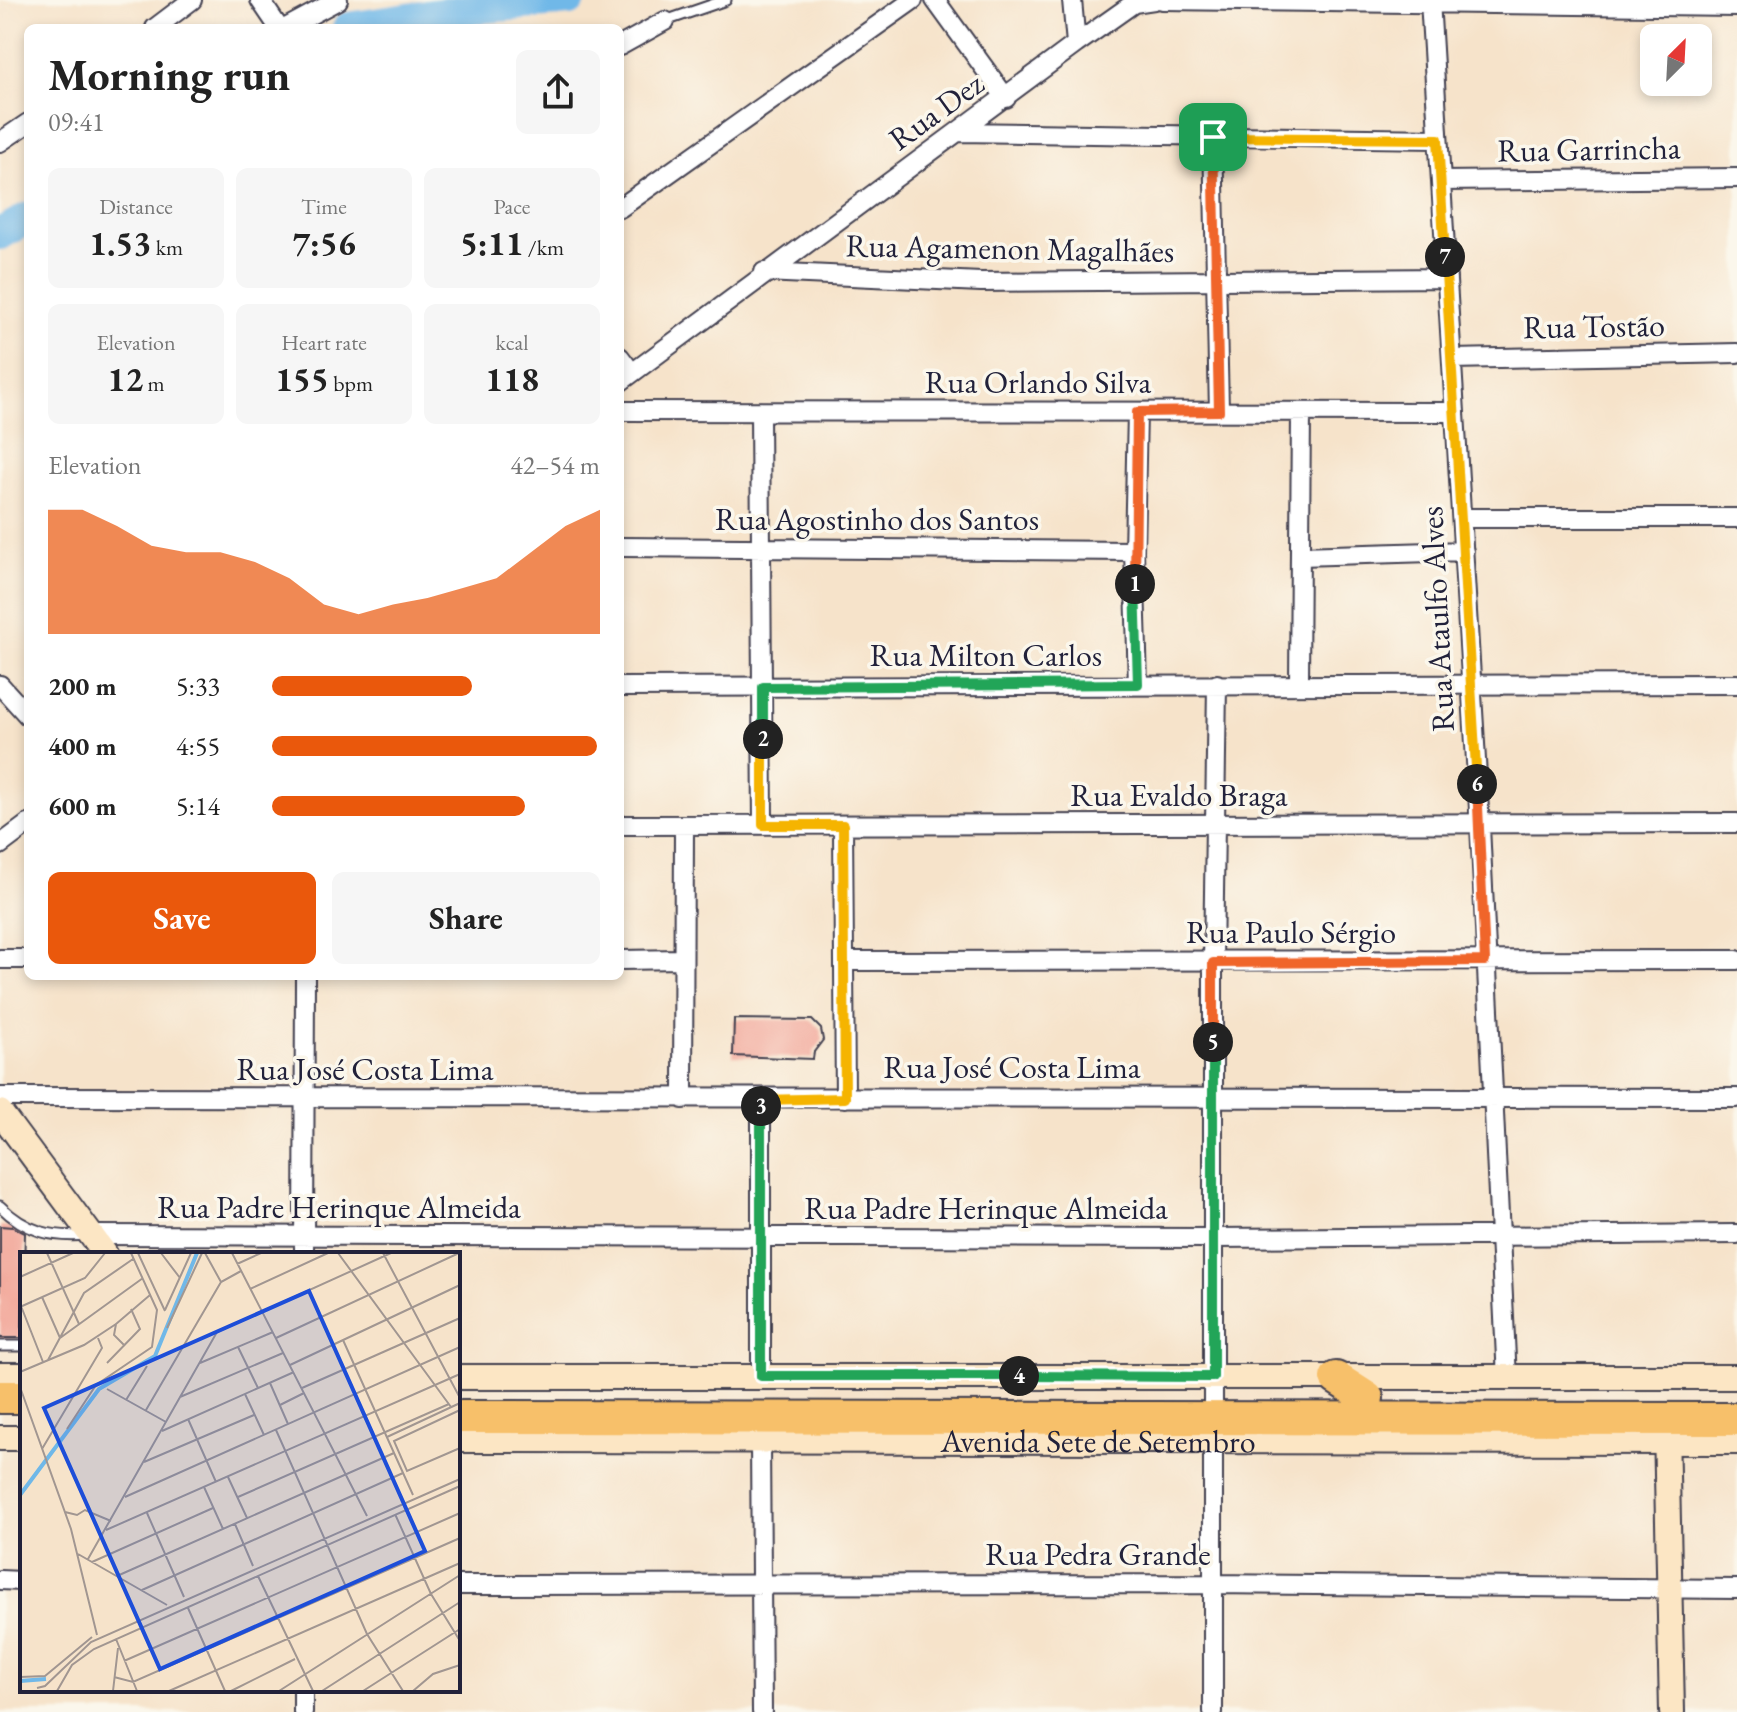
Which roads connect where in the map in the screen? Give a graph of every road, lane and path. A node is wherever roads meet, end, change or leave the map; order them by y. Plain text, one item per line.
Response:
1 (192, 0) edge
2 (260, 0) edge
3 (338, 0) edge
4 (726, 0) edge
5 (913, 0) edge
6 (935, 0) edge
7 (1072, 0) edge
8 (1142, 0) edge
9 (1154, 0) edge
10 (1162, 0) edge
11 (1430, 2) edge
12 (1737, 7) edge
13 (665, 21) joint
14 (160, 24) edge
15 (276, 24) edge
16 (293, 24) edge
17 (624, 44) edge
18 (1076, 44) junction
19 (1006, 98) junction
20 (24, 126) edge
21 (959, 132) junction
22 (1213, 137) junction
23 (1438, 139) junction
24 (0, 142) edge
25 (1737, 178) edge
26 (1441, 181) junction
27 (624, 205) edge
28 (764, 272) junction
29 (1447, 278) junction
30 (1214, 280) junction
31 (1737, 353) edge
32 (1452, 359) junction
33 (626, 378) edge
34 (624, 411) edge
35 (1219, 411) junction
36 (760, 412) junction
37 (1137, 412) junction
38 (1301, 412) junction
39 (1455, 412) junction
40 (1462, 518) junction
41 (1737, 518) edge
42 (624, 547) edge
43 (762, 549) junction
44 (1134, 551) junction
45 (1464, 551) junction
46 (1300, 556) junction
47 (1470, 683) junction
48 (1138, 684) junction
49 (1217, 684) junction
50 (1299, 684) junction
51 (1737, 684) edge
52 (0, 685) edge
53 (624, 687) edge
54 (763, 687) junction
55 (24, 712) edge
56 (1737, 823) edge
57 (624, 825) edge
58 (684, 825) junction
59 (763, 825) junction
60 (843, 825) junction
61 (1215, 825) junction
62 (1480, 826) junction
63 (24, 827) edge
64 (0, 845) edge
65 (0, 959) edge
66 (24, 959) edge
67 (683, 959) junction
68 (624, 960) edge
69 (1737, 960) edge
70 (845, 961) junction
71 (1485, 961) junction
72 (1213, 963) junction
73 (305, 980) edge
74 (1214, 1096) junction
75 (0, 1097) edge
76 (845, 1098) junction
77 (1493, 1098) junction
78 (1737, 1098) edge
79 (306, 1099) junction
80 (683, 1099) junction
81 (761, 1100) junction
82 (0, 1112) edge
83 (0, 1206) edge
84 (1737, 1234) edge
85 (1498, 1235) junction
86 (760, 1238) junction
87 (1213, 1238) junction
88 (99, 1244) edge
89 (304, 1246) edge
90 (761, 1376) junction
91 (460, 1377) edge
92 (1737, 1377) edge
93 (1336, 1378) junction
94 (1507, 1379) junction
95 (460, 1396) edge
96 (1367, 1398) junction
97 (1737, 1400) edge
98 (1212, 1409) junction
99 (460, 1417) edge
100 (1594, 1419) junction
101 (1737, 1419) edge
102 (1667, 1430) junction
103 (460, 1440) edge
104 (1737, 1442) edge
105 (760, 1443) junction
106 (1623, 1443) junction
107 (0, 1580) edge
108 (20, 1581) edge
109 (763, 1584) junction
110 (1213, 1584) junction
111 (460, 1585) edge
112 (1671, 1589) junction
113 (1737, 1589) edge
114 (762, 1712) edge
115 (1213, 1712) edge
116 (1672, 1712) edge

1 - 14 street
2 - 15 street
3 - 16 street
4 - 13 lane
5 - 27 street
6 - 19 street
7 - 18 street
8 - 9 street
8 - 18 street, Rua Dez
10 - 11 street
11 - 12 street
11 - 23 street, Rua Ataulfo Alves
13 - 17 street
18 - 19 street, Rua Dez
19 - 21 street, Rua Dez
20 - 24 street
21 - 22 street
21 - 28 street, Rua Dez
22 - 23 street
22 - 30 street
23 - 26 street, Rua Ataulfo Alves
25 - 26 street, Rua Garrincha
26 - 29 street, Rua Ataulfo Alves
28 - 30 street, Rua Agamenon Magalhães
28 - 33 street, Rua Dez
29 - 30 street, Rua Agamenon Magalhães
29 - 32 street, Rua Ataulfo Alves
30 - 35 street
31 - 32 street, Rua Tostão
32 - 39 street, Rua Ataulfo Alves
34 - 36 street, Rua Orlando Silva
35 - 37 street, Rua Orlando Silva
35 - 38 street, Rua Orlando Silva
36 - 37 street, Rua Orlando Silva
36 - 43 street
37 - 44 street
38 - 39 street, Rua Orlando Silva
38 - 46 street
39 - 40 street, Rua Ataulfo Alves
40 - 41 street
40 - 45 street, Rua Ataulfo Alves
42 - 43 street, Rua Agostinho dos Santos
43 - 44 street, Rua Agostinho dos Santos
43 - 54 street
44 - 48 street
45 - 46 street
45 - 47 street, Rua Ataulfo Alves
46 - 50 street
47 - 50 street, Rua Milton Carlos
47 - 51 street, Rua Milton Carlos
47 - 62 street, Rua Ataulfo Alves
48 - 49 street, Rua Milton Carlos
48 - 54 street, Rua Milton Carlos
49 - 50 street, Rua Milton Carlos
49 - 61 street
52 - 55 street
53 - 54 street, Rua Milton Carlos
54 - 59 street
56 - 62 street, Rua Evaldo Braga
57 - 58 street, Rua Evaldo Braga
58 - 59 street, Rua Evaldo Braga
58 - 67 street
59 - 60 street, Rua Evaldo Braga
60 - 61 street, Rua Evaldo Braga
60 - 70 street
61 - 62 street, Rua Evaldo Braga
61 - 72 street
62 - 71 street, Rua Ataulfo Alves
63 - 64 street
65 - 66 street
67 - 68 street
67 - 80 street
69 - 71 street, Rua Paulo Sérgio
70 - 72 street, Rua Paulo Sérgio
70 - 76 street
71 - 72 street, Rua Paulo Sérgio
71 - 77 street, Rua Ataulfo Alves
72 - 74 street
73 - 79 street
74 - 76 street, Rua José Costa Lima
74 - 77 street, Rua José Costa Lima
74 - 87 street
75 - 79 street, Rua José Costa Lima
76 - 81 street, Rua José Costa Lima
77 - 78 street, Rua José Costa Lima
77 - 85 street, Rua Ataulfo Alves
79 - 80 street, Rua José Costa Lima
79 - 89 street
80 - 81 street, Rua José Costa Lima
81 - 86 street
82 - 88 main road
83 - 88 lane
84 - 85 street, Rua Padre Herinque Almeida
85 - 87 street, Rua Padre Herinque Almeida
85 - 94 street, Rua Ataulfo Alves
86 - 87 street, Rua Padre Herinque Almeida
86 - 89 street, Rua Padre Herinque Almeida
86 - 90 street
87 - 98 street
88 - 89 street, Rua Padre Herinque Almeida
90 - 91 main road, Avenida Sete de Setembro
90 - 98 main road, Avenida Sete de Setembro
92 - 94 main road, Avenida Sete de Setembro
93 - 94 main road, Avenida Sete de Setembro
93 - 96 highway
93 - 98 main road, Avenida Sete de Setembro
95 - 98 highway, Avenida Sete de Setembro
96 - 97 highway, Avenida Sete de Setembro
96 - 98 highway, Avenida Sete de Setembro
98 - 99 highway, Avenida Sete de Setembro
98 - 100 highway, Avenida Sete de Setembro
98 - 105 main road, Avenida Sete de Setembro
98 - 106 main road, Avenida Sete de Setembro
98 - 110 street
100 - 102 highway, Avenida Sete de Setembro
100 - 106 highway
101 - 102 highway, Avenida Sete de Setembro
102 - 104 main road, Avenida Sete de Setembro
102 - 106 main road, Avenida Sete de Setembro
102 - 112 main road
103 - 105 main road, Avenida Sete de Setembro
105 - 109 street
107 - 108 street
109 - 110 street, Rua Pedra Grande
109 - 111 street, Rua Pedra Grande
109 - 114 street
110 - 112 street, Rua Pedra Grande
110 - 115 street
112 - 113 street, Rua Pedra Grande
112 - 116 main road

